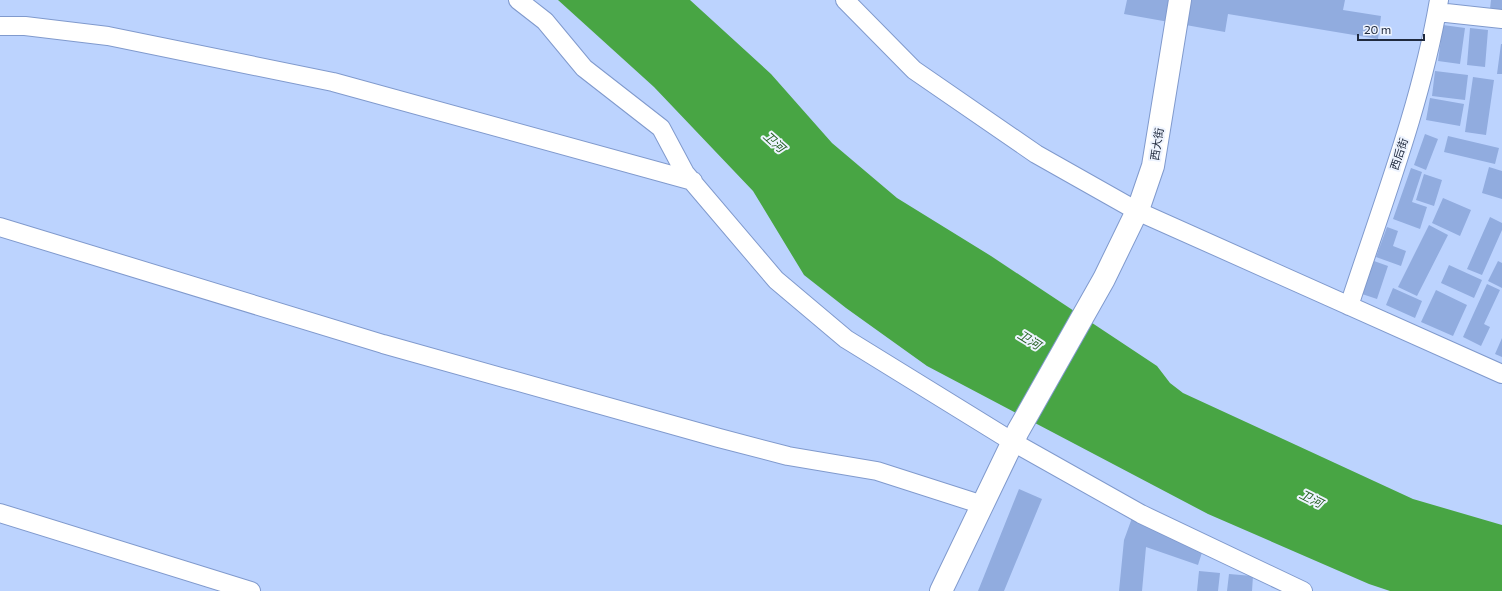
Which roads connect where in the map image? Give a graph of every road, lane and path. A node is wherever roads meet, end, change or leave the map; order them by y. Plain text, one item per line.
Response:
1 (518, 0) edge
2 (846, 0) edge
3 (1180, 0) edge
4 (1438, 6) edge
5 (1502, 20) edge
6 (0, 26) edge
7 (692, 181) junction
8 (1138, 211) junction
9 (0, 227) edge
10 (1349, 306) junction
11 (1502, 374) edge
12 (1016, 436) junction
13 (982, 505) junction
14 (0, 513) edge
15 (251, 591) edge
16 (941, 591) edge
17 (1303, 591) edge

1 - 7 street
2 - 8 street
3 - 8 street, 西大街
4 - 5 street
4 - 10 street, 西后街
6 - 7 street
7 - 12 street
8 - 10 street
8 - 12 street, 西大街
9 - 13 street
10 - 11 street
12 - 13 street, 西大街
12 - 17 street
13 - 16 street, 西大街
14 - 15 street

